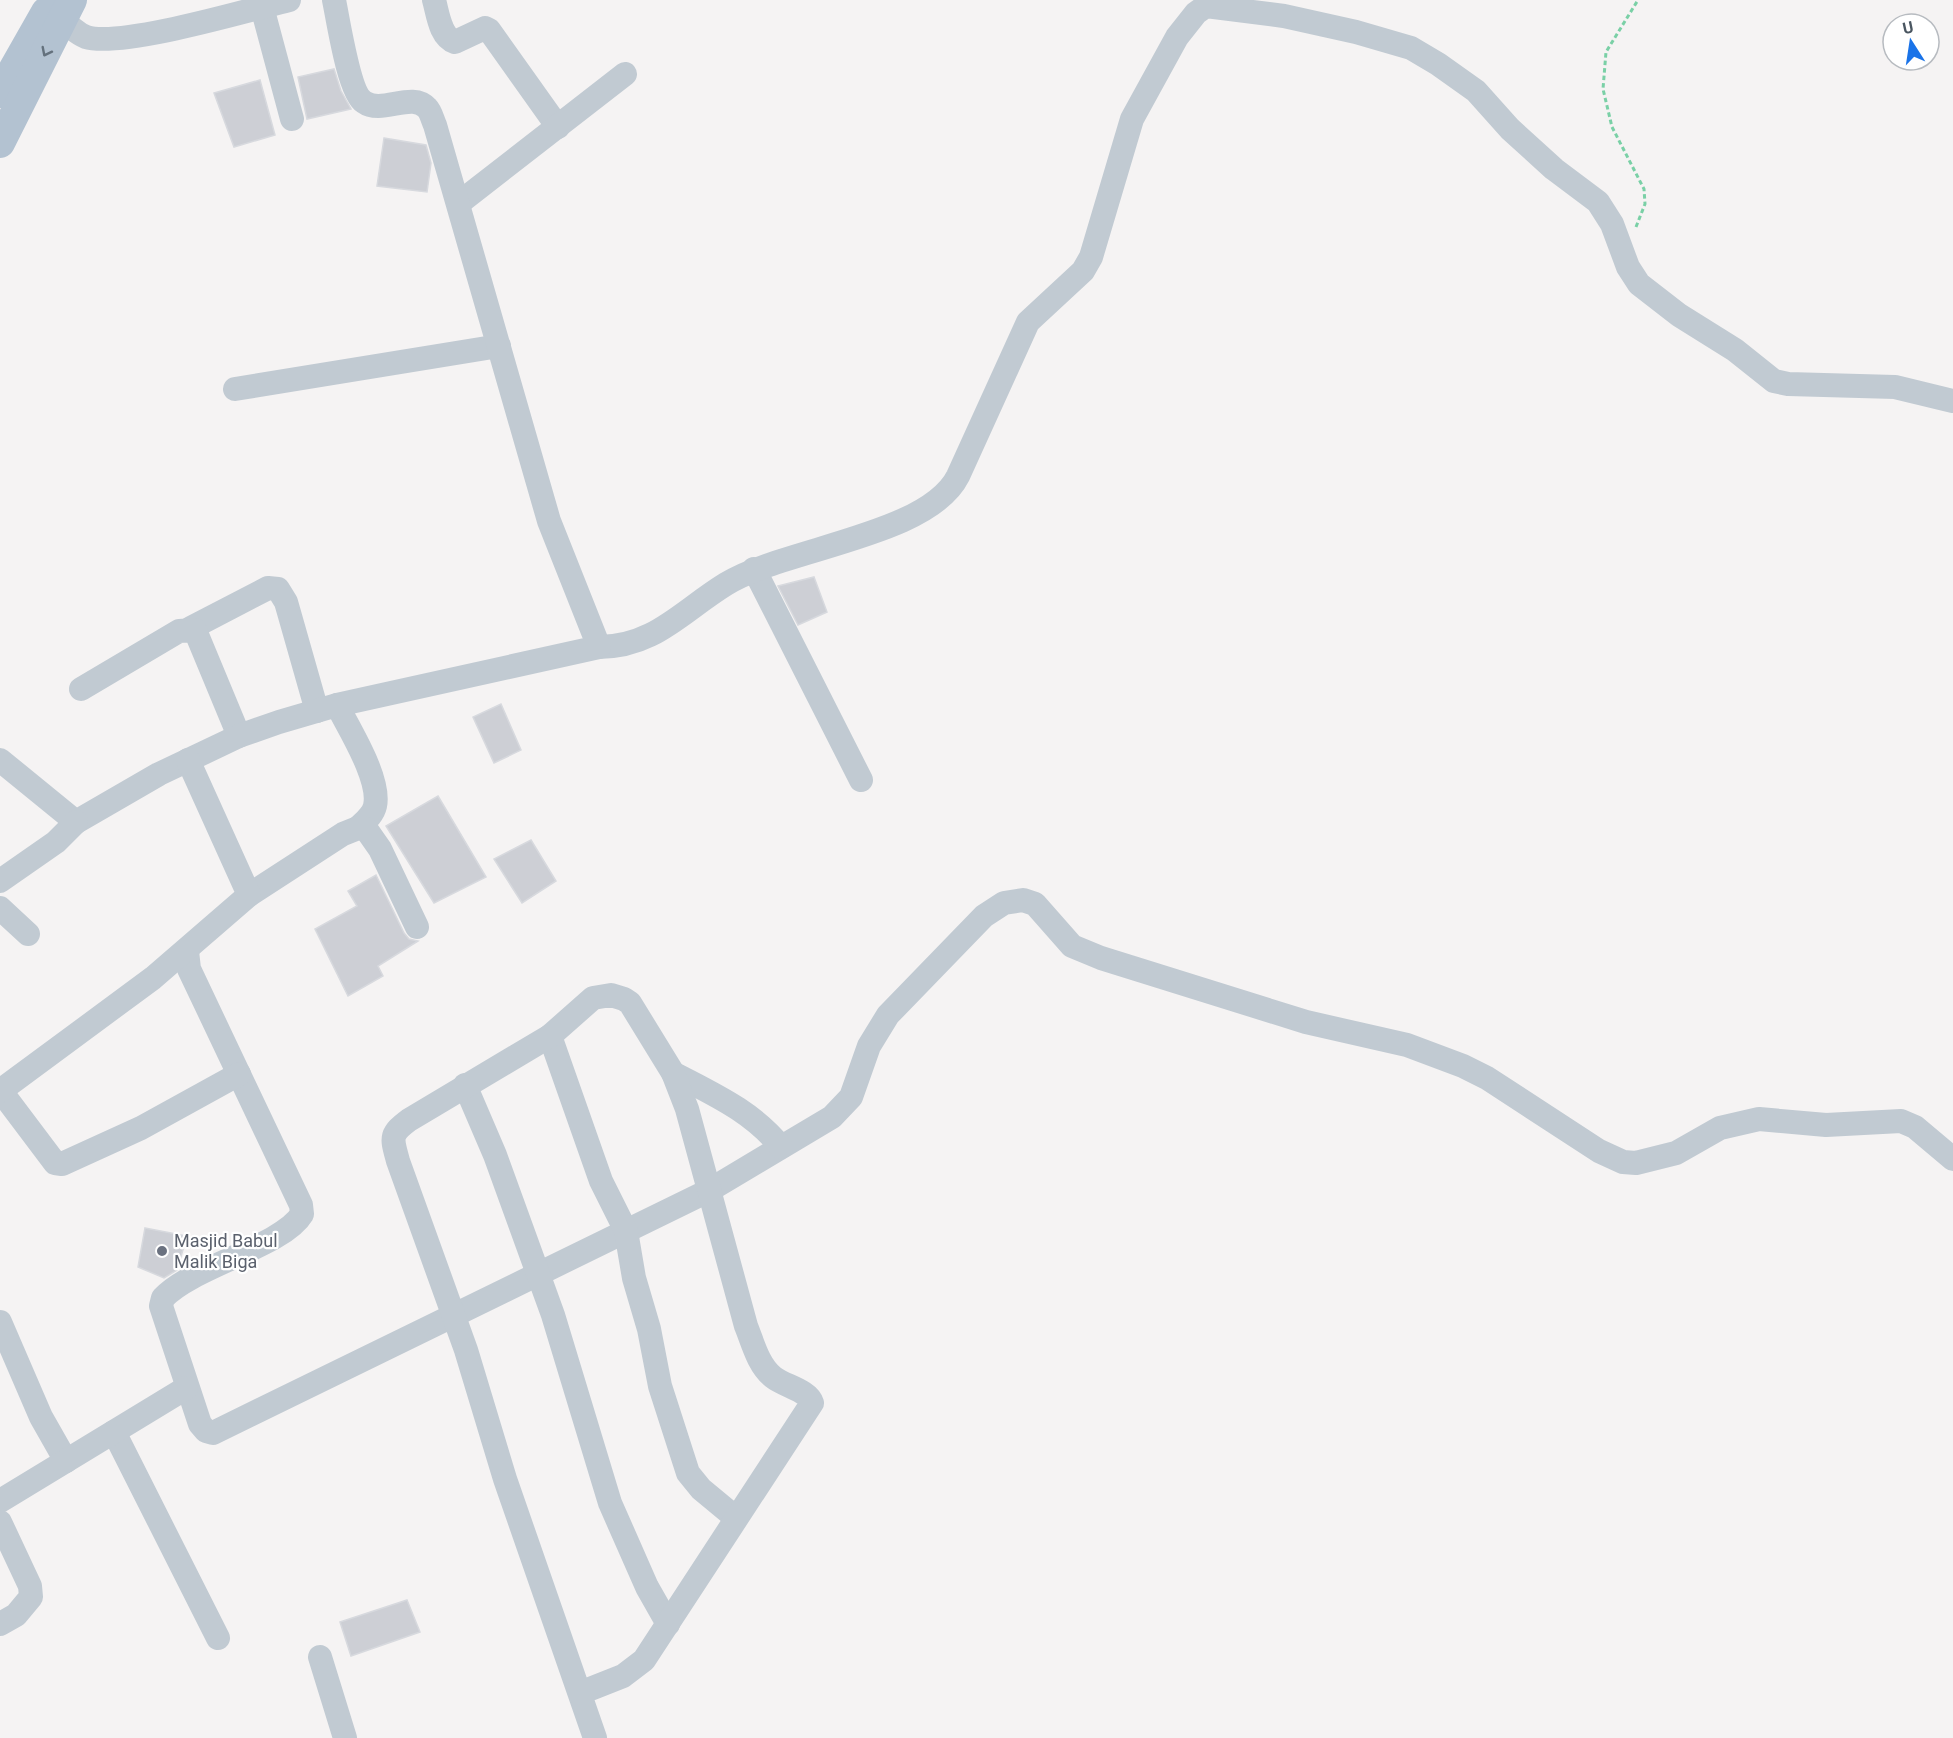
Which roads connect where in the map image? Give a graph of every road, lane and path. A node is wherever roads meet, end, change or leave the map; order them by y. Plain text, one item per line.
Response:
1 (289, 0) edge
2 (334, 0) edge
3 (434, 0) edge
4 (1638, 0) edge
5 (57, 5) edge
6 (262, 7) junction
7 (625, 74) dead end
8 (0, 93) edge
9 (292, 119) dead end
10 (558, 127) junction
11 (0, 143) edge
12 (459, 203) junction
13 (1633, 232) dead end
14 (498, 346) junction
15 (235, 389) dead end
16 (1953, 401) edge
17 (754, 569) junction
18 (191, 628) junction
19 (598, 647) junction
20 (81, 689) dead end
21 (327, 708) junction
22 (239, 736) junction
23 (0, 760) edge
24 (188, 760) junction
25 (861, 780) dead end
26 (76, 822) junction
27 (358, 828) junction
28 (0, 881) edge
29 (249, 895) junction
30 (0, 908) edge
31 (417, 927) dead end
32 (28, 934) dead end
33 (187, 951) junction
34 (550, 1036) junction
35 (673, 1073) junction
36 (238, 1074) junction
37 (465, 1085) junction
38 (0, 1090) edge
39 (781, 1147) junction
40 (1953, 1159) edge
41 (708, 1191) junction
42 (626, 1231) junction
43 (539, 1275) junction
44 (455, 1316) junction
45 (0, 1322) edge
46 (186, 1388) junction
47 (114, 1432) junction
48 (66, 1461) junction
49 (0, 1501) edge
50 (736, 1518) junction
51 (0, 1522) edge
52 (0, 1624) edge
53 (668, 1624) junction
54 (218, 1638) dead end
55 (320, 1657) dead end
56 (580, 1693) junction
57 (345, 1738) edge
58 (595, 1738) edge

1 - 6 street
2 - 12 street
3 - 10 street
4 - 13 path
5 - 6 street
5 - 8 main road
5 -> 11 main road
6 - 9 street
7 - 10 street
10 - 12 street
12 - 14 street
14 - 15 street
14 - 19 street
16 - 17 street
17 - 19 street
17 - 25 street
18 - 20 street
18 - 21 street
18 - 22 street
19 - 21 street
21 - 22 street
21 - 27 street
22 - 24 street
23 - 26 street
24 - 26 street
24 - 29 street
26 - 28 street
27 - 29 street
27 - 31 street
29 - 33 street
30 - 32 street
33 - 36 street
33 - 38 street
34 - 35 street
34 - 37 street
34 - 42 street
35 - 39 street
35 - 41 street
36 - 38 street
36 - 46 street
37 - 43 street
37 - 44 street
39 - 40 street
39 - 41 street
41 - 42 street
41 - 50 street
42 - 43 street
42 - 50 street
43 - 44 street
43 - 53 street
44 - 46 street
44 - 56 street
45 - 48 street
46 - 47 street
47 - 48 street
47 - 54 street
48 - 49 street
50 - 53 street
51 - 52 street
53 - 56 street
55 - 57 street
56 - 58 street

